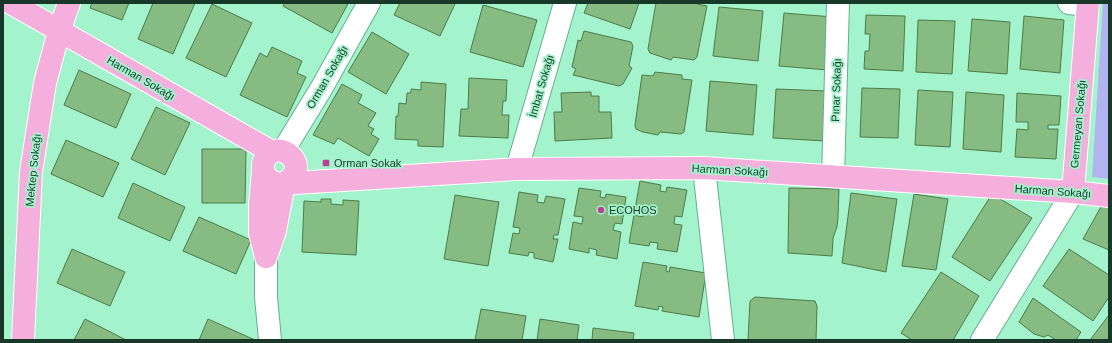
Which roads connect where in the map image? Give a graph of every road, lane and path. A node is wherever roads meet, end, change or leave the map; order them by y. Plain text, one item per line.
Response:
1 (11, 3) edge
2 (69, 3) edge
3 (369, 3) edge
4 (565, 3) edge
5 (838, 3) edge
6 (1082, 4) edge
7 (59, 31) junction
8 (278, 159) junction
9 (704, 168) junction
10 (517, 169) junction
11 (833, 177) junction
12 (350, 180) junction
13 (284, 183) junction
14 (1073, 192) junction
15 (1109, 196) edge
16 (266, 258) junction
17 (23, 340) edge
18 (270, 340) edge
19 (723, 340) edge
20 (982, 340) edge

1 - 7 main road, Harman Sokağı
2 - 7 main road, Mektep Sokağı
3 - 8 street, Orman Sokağı
4 - 10 street, İmbat Sokağı
5 - 11 street, Pınar Sokağı
6 - 14 main road, Germeyan Sokağı
7 - 8 main road, Harman Sokağı
7 - 17 main road, Mektep Sokağı
8 - 12 main road, Harman Sokağı
8 - 13 main road
8 - 16 main road
9 - 10 main road, Harman Sokağı
9 - 11 main road, Harman Sokağı
9 - 19 street
10 - 12 main road, Harman Sokağı
11 - 14 main road, Harman Sokağı
12 - 13 main road, Harman Sokağı
13 - 16 main road
14 - 15 main road, Harman Sokağı
14 - 20 street, Germeyan Sokağı
16 - 18 street

